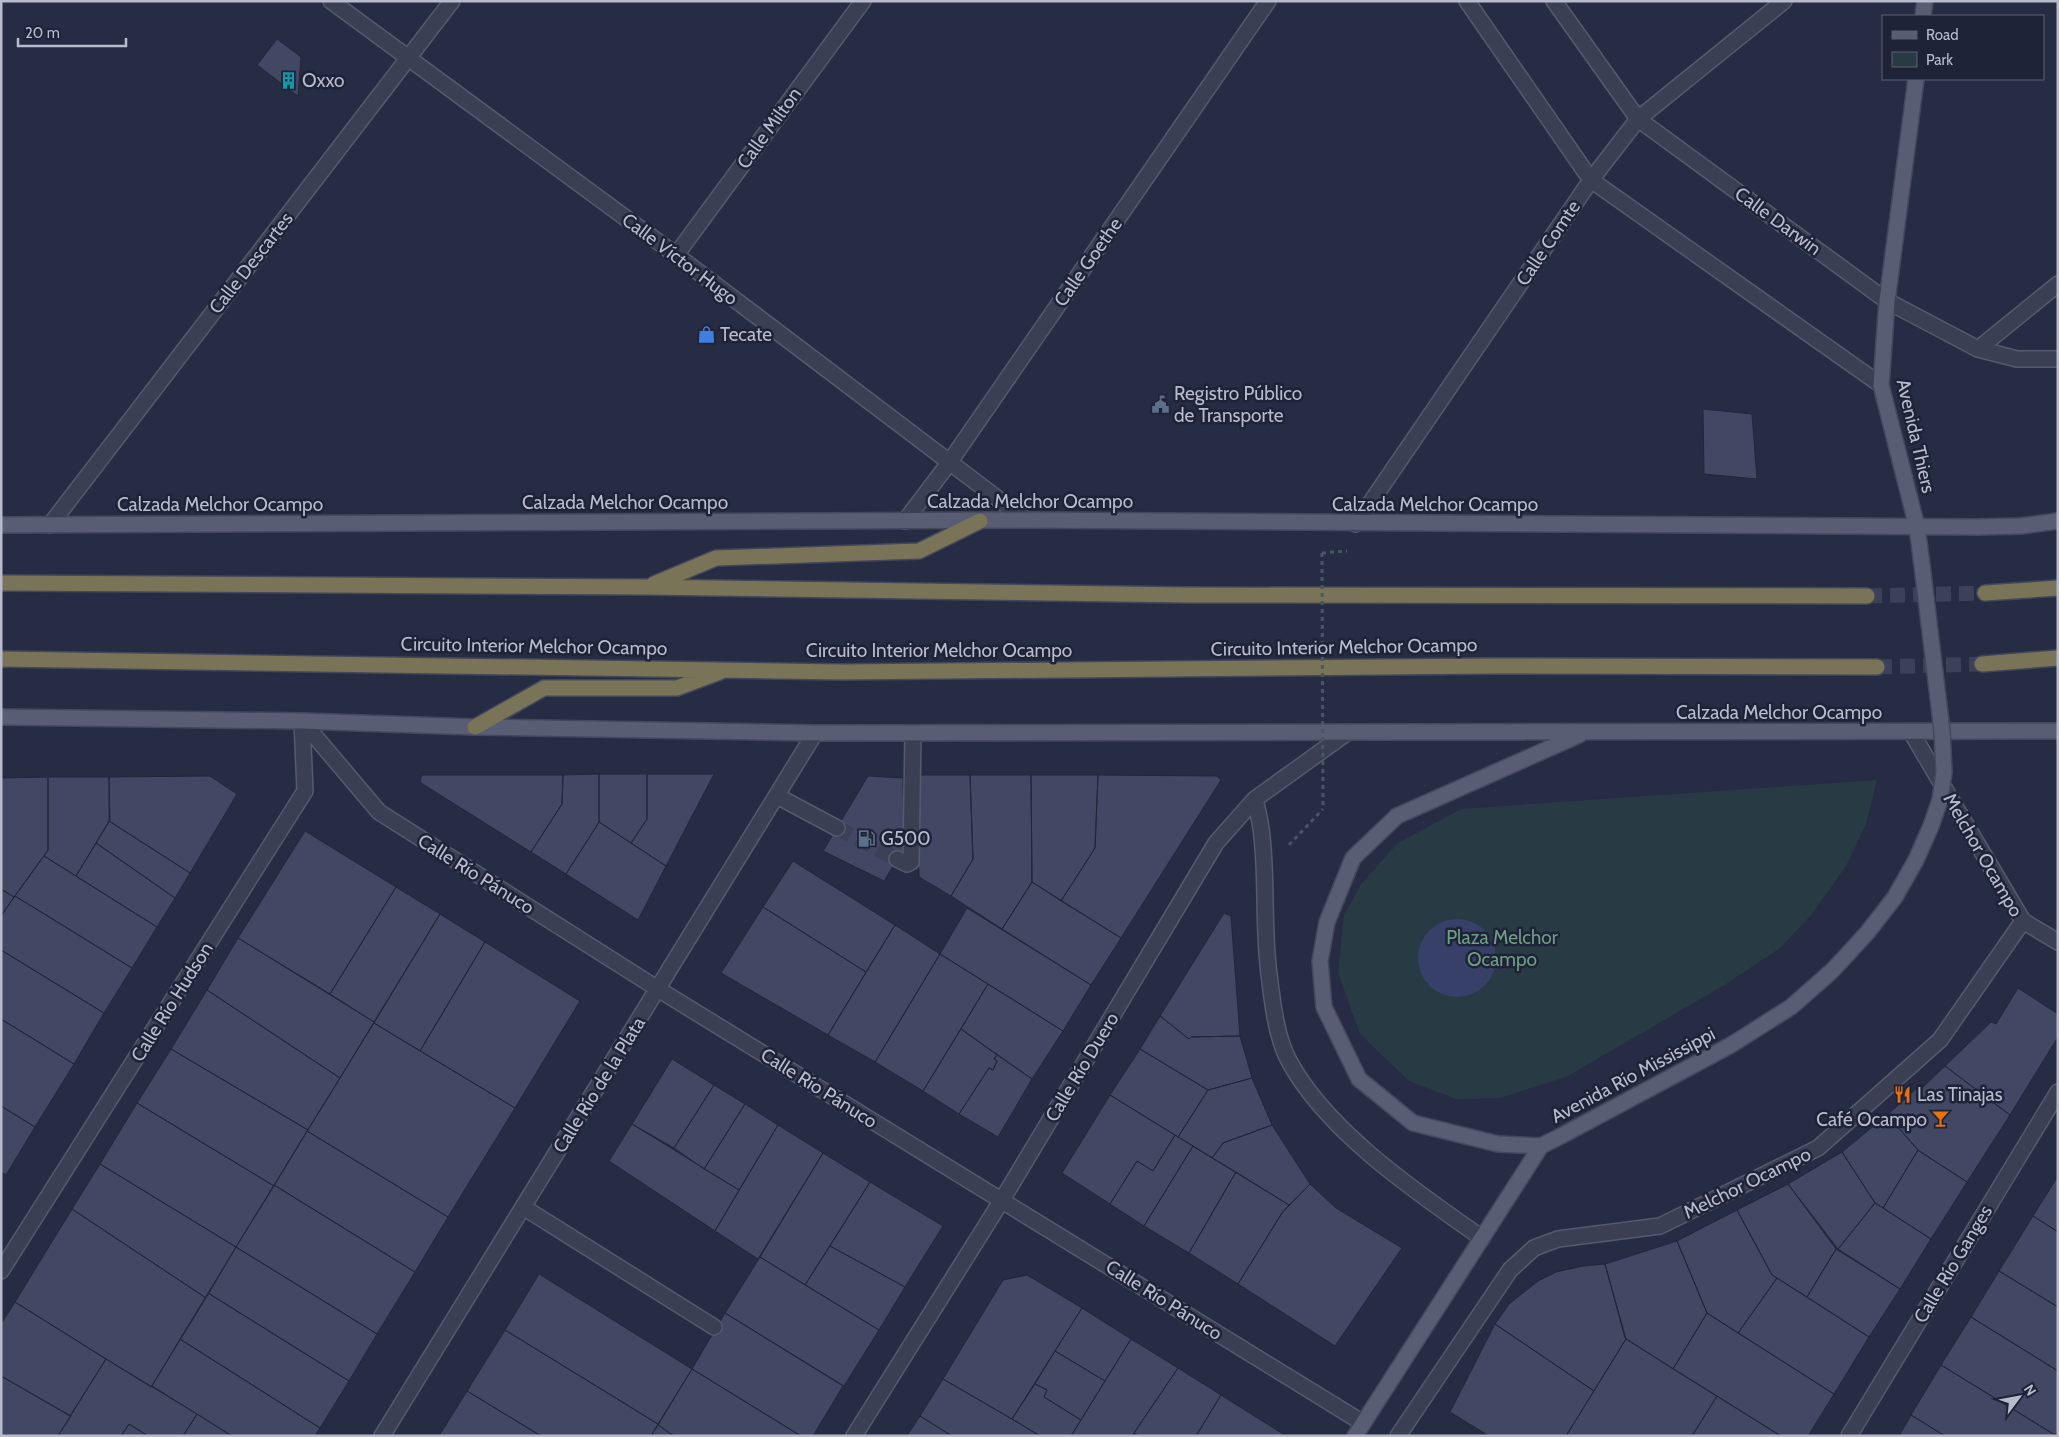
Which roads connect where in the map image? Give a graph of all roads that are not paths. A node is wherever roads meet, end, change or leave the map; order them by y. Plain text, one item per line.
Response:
1 (331, 1) edge
2 (452, 1) edge
3 (863, 1) edge
4 (1268, 1) edge
5 (1467, 1) edge
6 (1554, 1) edge
7 (1784, 1) edge
8 (1925, 1) edge
9 (1924, 15) edge
10 (409, 58) junction
11 (1916, 80) edge
12 (1638, 119) junction
13 (1591, 180) junction
14 (676, 254) junction
15 (2058, 284) edge
16 (1887, 301) junction
17 (1978, 349) junction
18 (2058, 359) edge
19 (1880, 385) junction
20 (949, 463) junction
21 (1026, 520) junction
22 (906, 521) junction
23 (980, 521) junction
24 (2058, 521) edge
25 (1356, 524) junction
26 (1, 525) edge
27 (50, 525) junction
28 (1917, 527) junction
29 (1, 583) edge
30 (646, 587) junction
31 (2058, 588) edge
32 (1985, 593) tunnel mouth
33 (1867, 596) tunnel mouth
34 (2058, 658) edge
35 (1, 659) edge
36 (1982, 664) tunnel mouth
37 (1877, 667) tunnel mouth
38 (729, 669) junction
39 (1, 716) edge
40 (302, 721) junction
41 (475, 727) junction
42 (2058, 731) edge
43 (1348, 732) junction
44 (1585, 732) junction
45 (1911, 732) junction
46 (816, 733) junction
47 (913, 733) junction
48 (1944, 772) joint
49 (777, 796) junction
50 (1255, 799) junction
51 (838, 828) tunnel mouth
52 (897, 859) dead end
53 (2023, 921) junction
54 (2058, 942) edge
55 (658, 990) junction
56 (2058, 1092) edge
57 (1541, 1146) junction
58 (1002, 1200) junction
59 (523, 1207) junction
60 (1482, 1238) junction
61 (1, 1271) edge
62 (714, 1327) dead end
63 (1359, 1429) edge
64 (382, 1436) edge
65 (854, 1436) edge
66 (1398, 1436) edge
67 (1849, 1436) edge

1 - 10 street, Calle Víctor Hugo
2 - 10 street, Calle Descartes
3 - 14 street, Calle Milton
4 - 20 street, Calle Goethe
5 - 13 street
6 - 12 street, Calle Darwin
7 - 12 street, Calle Comte
8 - 9 main road
10 - 14 street, Calle Víctor Hugo
10 - 27 street, Calle Descartes
11 - 16 main road, Avenida Thiers
12 - 13 street, Calle Comte
12 - 16 street, Calle Darwin
13 - 19 street
13 - 25 street, Calle Comte
14 - 20 street, Calle Víctor Hugo
15 - 17 street
16 - 17 street, Calle Darwin
16 - 19 main road, Avenida Thiers
17 - 18 street, Calle Darwin
19 - 28 main road, Avenida Thiers
20 - 21 street, Calle Víctor Hugo
20 - 22 street, Calle Goethe
21 - 23 main road, Calzada Melchor Ocampo
21 - 25 main road, Calzada Melchor Ocampo
22 - 23 main road, Calzada Melchor Ocampo
22 - 27 main road, Calzada Melchor Ocampo
23 - 30 highway
24 - 28 main road, Calzada Melchor Ocampo
25 - 28 main road, Calzada Melchor Ocampo
26 - 27 main road, Calzada Melchor Ocampo
28 - 48 main road, Avenida Thiers, bridge
29 - 30 highway
30 - 33 highway
31 - 32 highway
34 - 36 highway
35 - 38 highway, Circuito Interior Melchor Ocampo
37 - 38 highway, Circuito Interior Melchor Ocampo
38 - 41 highway
39 - 40 main road, Calzada Melchor Ocampo
40 - 41 main road, Calzada Melchor Ocampo
40 - 55 street, Calle Río Pánuco
40 - 61 street, Calle Río Hudson
41 - 46 main road, Calzada Melchor Ocampo
42 - 45 main road, Calzada Melchor Ocampo
43 - 44 main road, Calzada Melchor Ocampo
43 - 47 main road, Calzada Melchor Ocampo
43 - 50 street, Calle Río Duero
44 - 45 main road, Calzada Melchor Ocampo
44 - 57 main road
45 - 53 street, Melchor Ocampo
46 - 47 main road, Calzada Melchor Ocampo
46 - 49 street, Calle Río de la Plata
47 - 52 street
48 - 57 main road, Avenida Río Mississippi, bridge
49 - 51 street
49 - 55 street, Calle Río de la Plata
50 - 58 street, Calle Río Duero
50 - 60 street
53 - 54 street
53 - 66 street, Melchor Ocampo
55 - 58 street, Calle Río Pánuco
55 - 59 street, Calle Río de la Plata
56 - 67 street, Calle Río Ganges
57 - 60 main road, Avenida Río Mississippi
58 - 63 street, Calle Río Pánuco
58 - 65 street, Calle Río Duero
59 - 62 street
59 - 64 street, Calle Río de la Plata
60 - 63 main road, Avenida Río Mississippi

